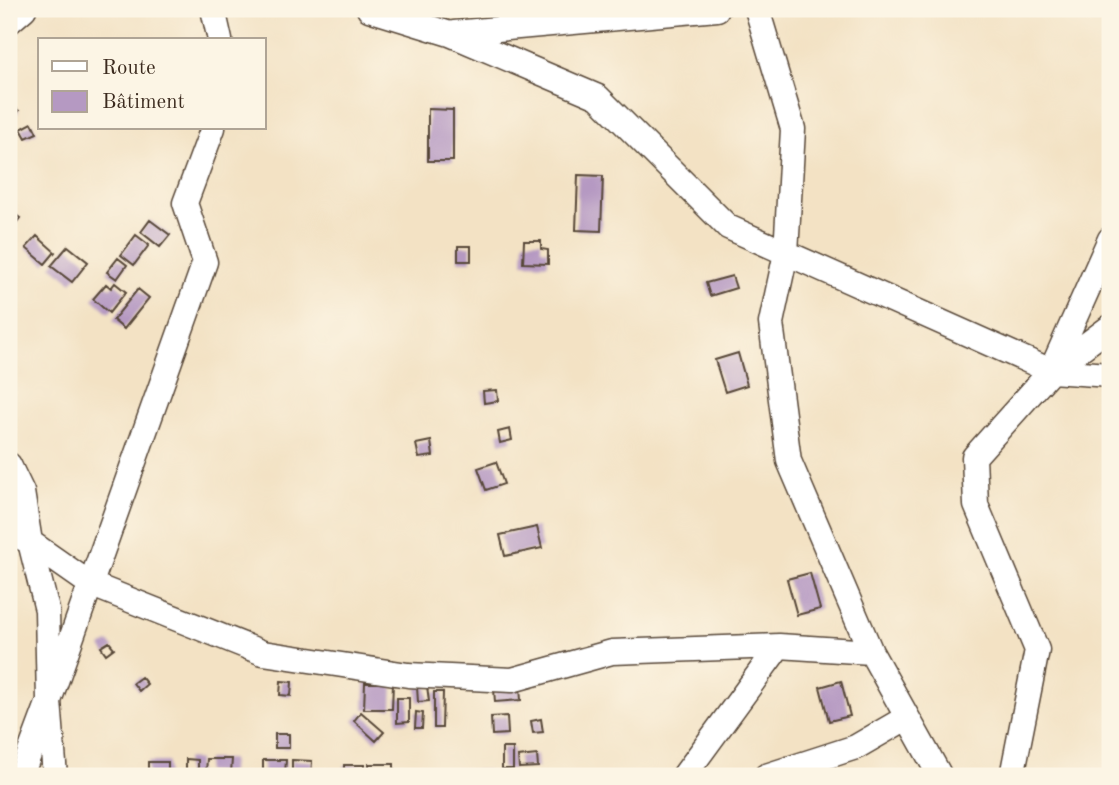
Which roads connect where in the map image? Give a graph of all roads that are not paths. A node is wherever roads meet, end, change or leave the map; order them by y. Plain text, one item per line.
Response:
1 (24, 9) edge
2 (213, 9) edge
3 (369, 9) edge
4 (716, 9) edge
5 (757, 9) edge
6 (9, 22) edge
7 (450, 34) junction
8 (220, 38) edge
9 (213, 130) edge
10 (1110, 239) edge
11 (786, 253) junction
12 (1110, 327) edge
13 (1051, 371) junction
14 (1110, 375) edge
15 (9, 465) edge
16 (19, 537) edge
17 (90, 584) junction
18 (779, 646) junction
19 (871, 652) junction
20 (48, 701) junction
21 (906, 718) junction
22 (19, 776) edge
23 (55, 776) edge
24 (684, 776) edge
25 (766, 776) edge
26 (940, 776) edge
27 (1012, 776) edge

1 - 6 street
2 - 8 street
3 - 7 street
4 - 7 street
5 - 11 street
7 - 11 street
9 - 17 street
10 - 13 street
11 - 13 street
11 - 19 street
12 - 13 street
13 - 14 street
13 - 27 street
15 - 16 street
16 - 17 street
16 - 20 street
17 - 18 street
17 - 20 street
18 - 19 street
18 - 24 street
19 - 21 street
20 - 22 street
20 - 23 street
21 - 25 street
21 - 26 street

